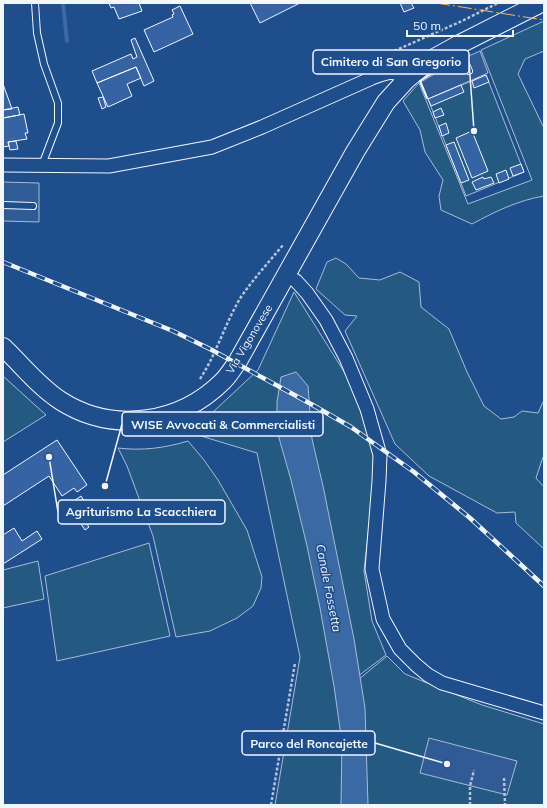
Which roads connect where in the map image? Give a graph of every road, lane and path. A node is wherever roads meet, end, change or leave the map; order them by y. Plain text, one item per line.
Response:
1 (35, 3) edge
2 (498, 3) edge
3 (541, 3) edge
4 (458, 45) junction
5 (369, 71) dead end
6 (469, 71) dead end
7 (407, 78) junction
8 (3, 165) edge
9 (41, 166) junction
10 (3, 205) edge
11 (33, 206) dead end
12 (287, 241) dead end
13 (286, 275) junction
14 (3, 347) edge
15 (199, 380) dead end
16 (295, 663) dead end
17 (544, 714) edge
18 (474, 770) dead end
19 (504, 778) dead end
20 (271, 805) edge
21 (470, 805) edge
22 (505, 805) edge

1 - 9 lane
2 - 5 path
3 - 4 main road, Via Vigonovese
4 - 6 lane
4 - 7 main road, Via Vigonovese
7 - 9 street
7 - 13 main road, Via Vigonovese
8 - 9 street
10 - 11 lane
12 - 15 path
13 - 14 main road, Via Vigonovese
13 - 17 street
16 - 20 path
18 - 21 path
19 - 22 path

